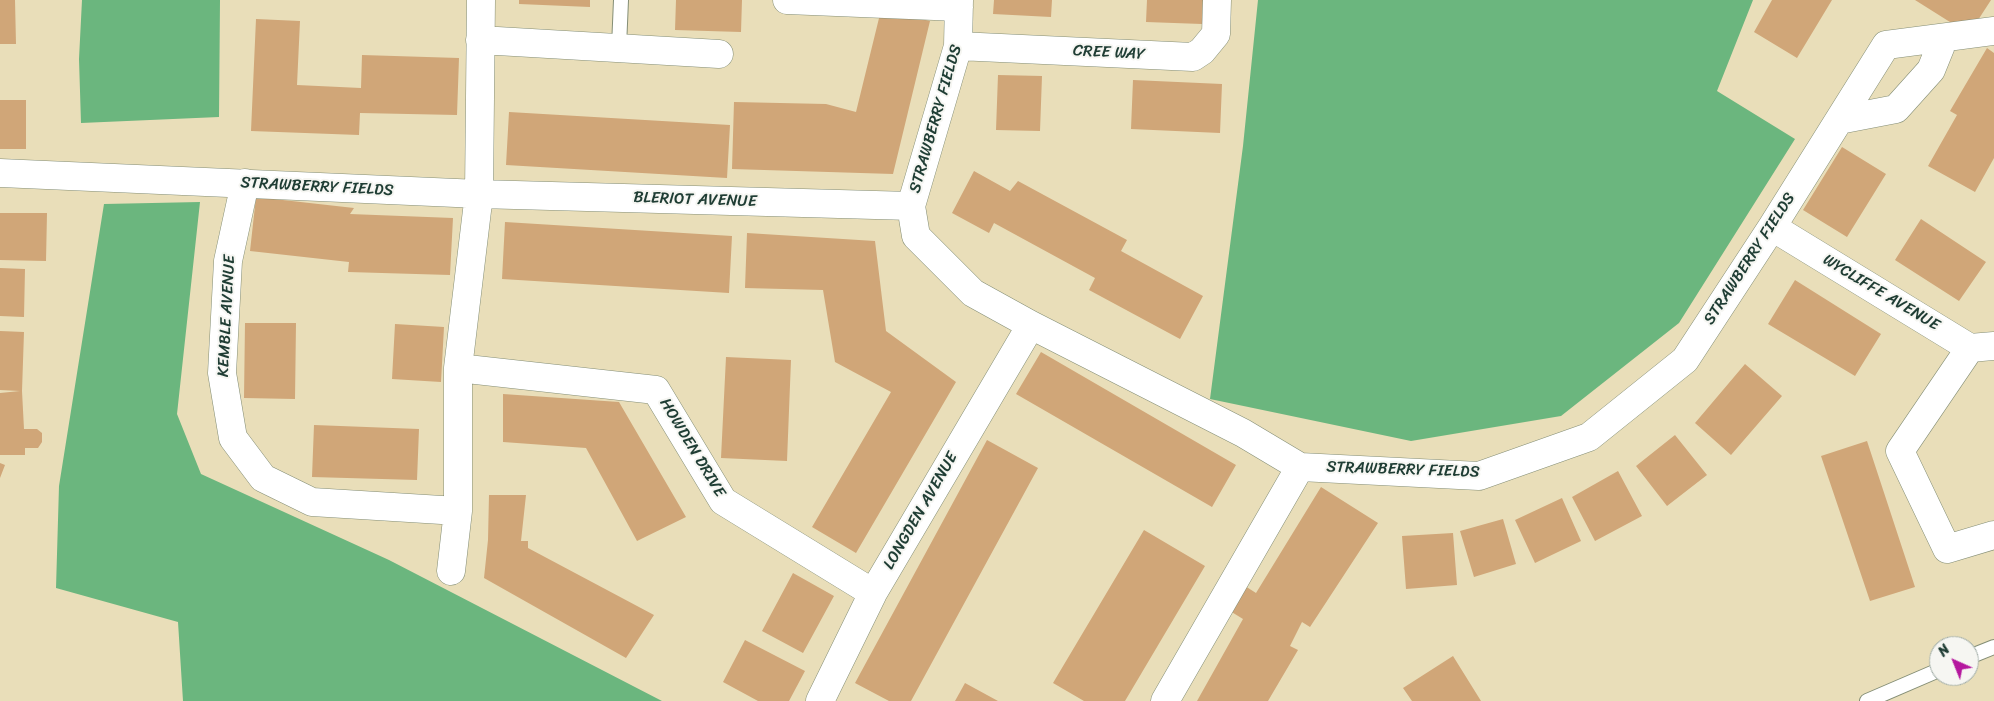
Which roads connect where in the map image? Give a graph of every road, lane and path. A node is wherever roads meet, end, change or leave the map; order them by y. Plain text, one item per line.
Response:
1 (481, 0) edge
2 (621, 0) edge
3 (787, 0) edge
4 (1217, 0) edge
5 (959, 4) edge
6 (1994, 31) edge
7 (1944, 38) junction
8 (480, 40) junction
9 (958, 46) junction
10 (619, 47) junction
11 (719, 54) dead end
12 (1839, 120) junction
13 (0, 173) edge
14 (244, 183) junction
15 (479, 194) junction
16 (911, 206) junction
17 (1772, 227) junction
18 (1031, 325) junction
19 (1982, 346) edge
20 (458, 368) junction
21 (1300, 467) junction
22 (458, 511) junction
23 (1994, 535) edge
24 (451, 571) dead end
25 (873, 593) junction
26 (1994, 647) edge
27 (1979, 653) edge
28 (1929, 674) edge
29 (820, 701) edge
30 (1165, 701) edge
31 (1867, 701) edge

1 - 8 street
2 - 10 lane
3 - 5 street
4 - 9 street, CREE WAY
5 - 9 street, STRAWBERRY FIELDS
6 - 7 street, STRAWBERRY FIELDS
7 - 12 street
7 - 12 street, STRAWBERRY FIELDS
8 - 10 street
8 - 15 street
9 - 16 street, STRAWBERRY FIELDS
10 - 11 street
12 - 17 street, STRAWBERRY FIELDS
13 - 14 street, STRAWBERRY FIELDS
14 - 15 street, STRAWBERRY FIELDS
14 - 22 street, KEMBLE AVENUE
15 - 16 street, BLERIOT AVENUE
15 - 20 street
16 - 18 street, STRAWBERRY FIELDS
17 - 19 street, WYCLIFFE AVENUE
17 - 21 street, STRAWBERRY FIELDS
18 - 21 street, STRAWBERRY FIELDS
18 - 25 street, LONGDEN AVENUE
19 - 23 street
20 - 22 street
20 - 25 street, HOWDEN DRIVE
21 - 30 street
22 - 24 street
25 - 29 street, LONGDEN AVENUE
26 - 27 lane
28 - 31 lane

